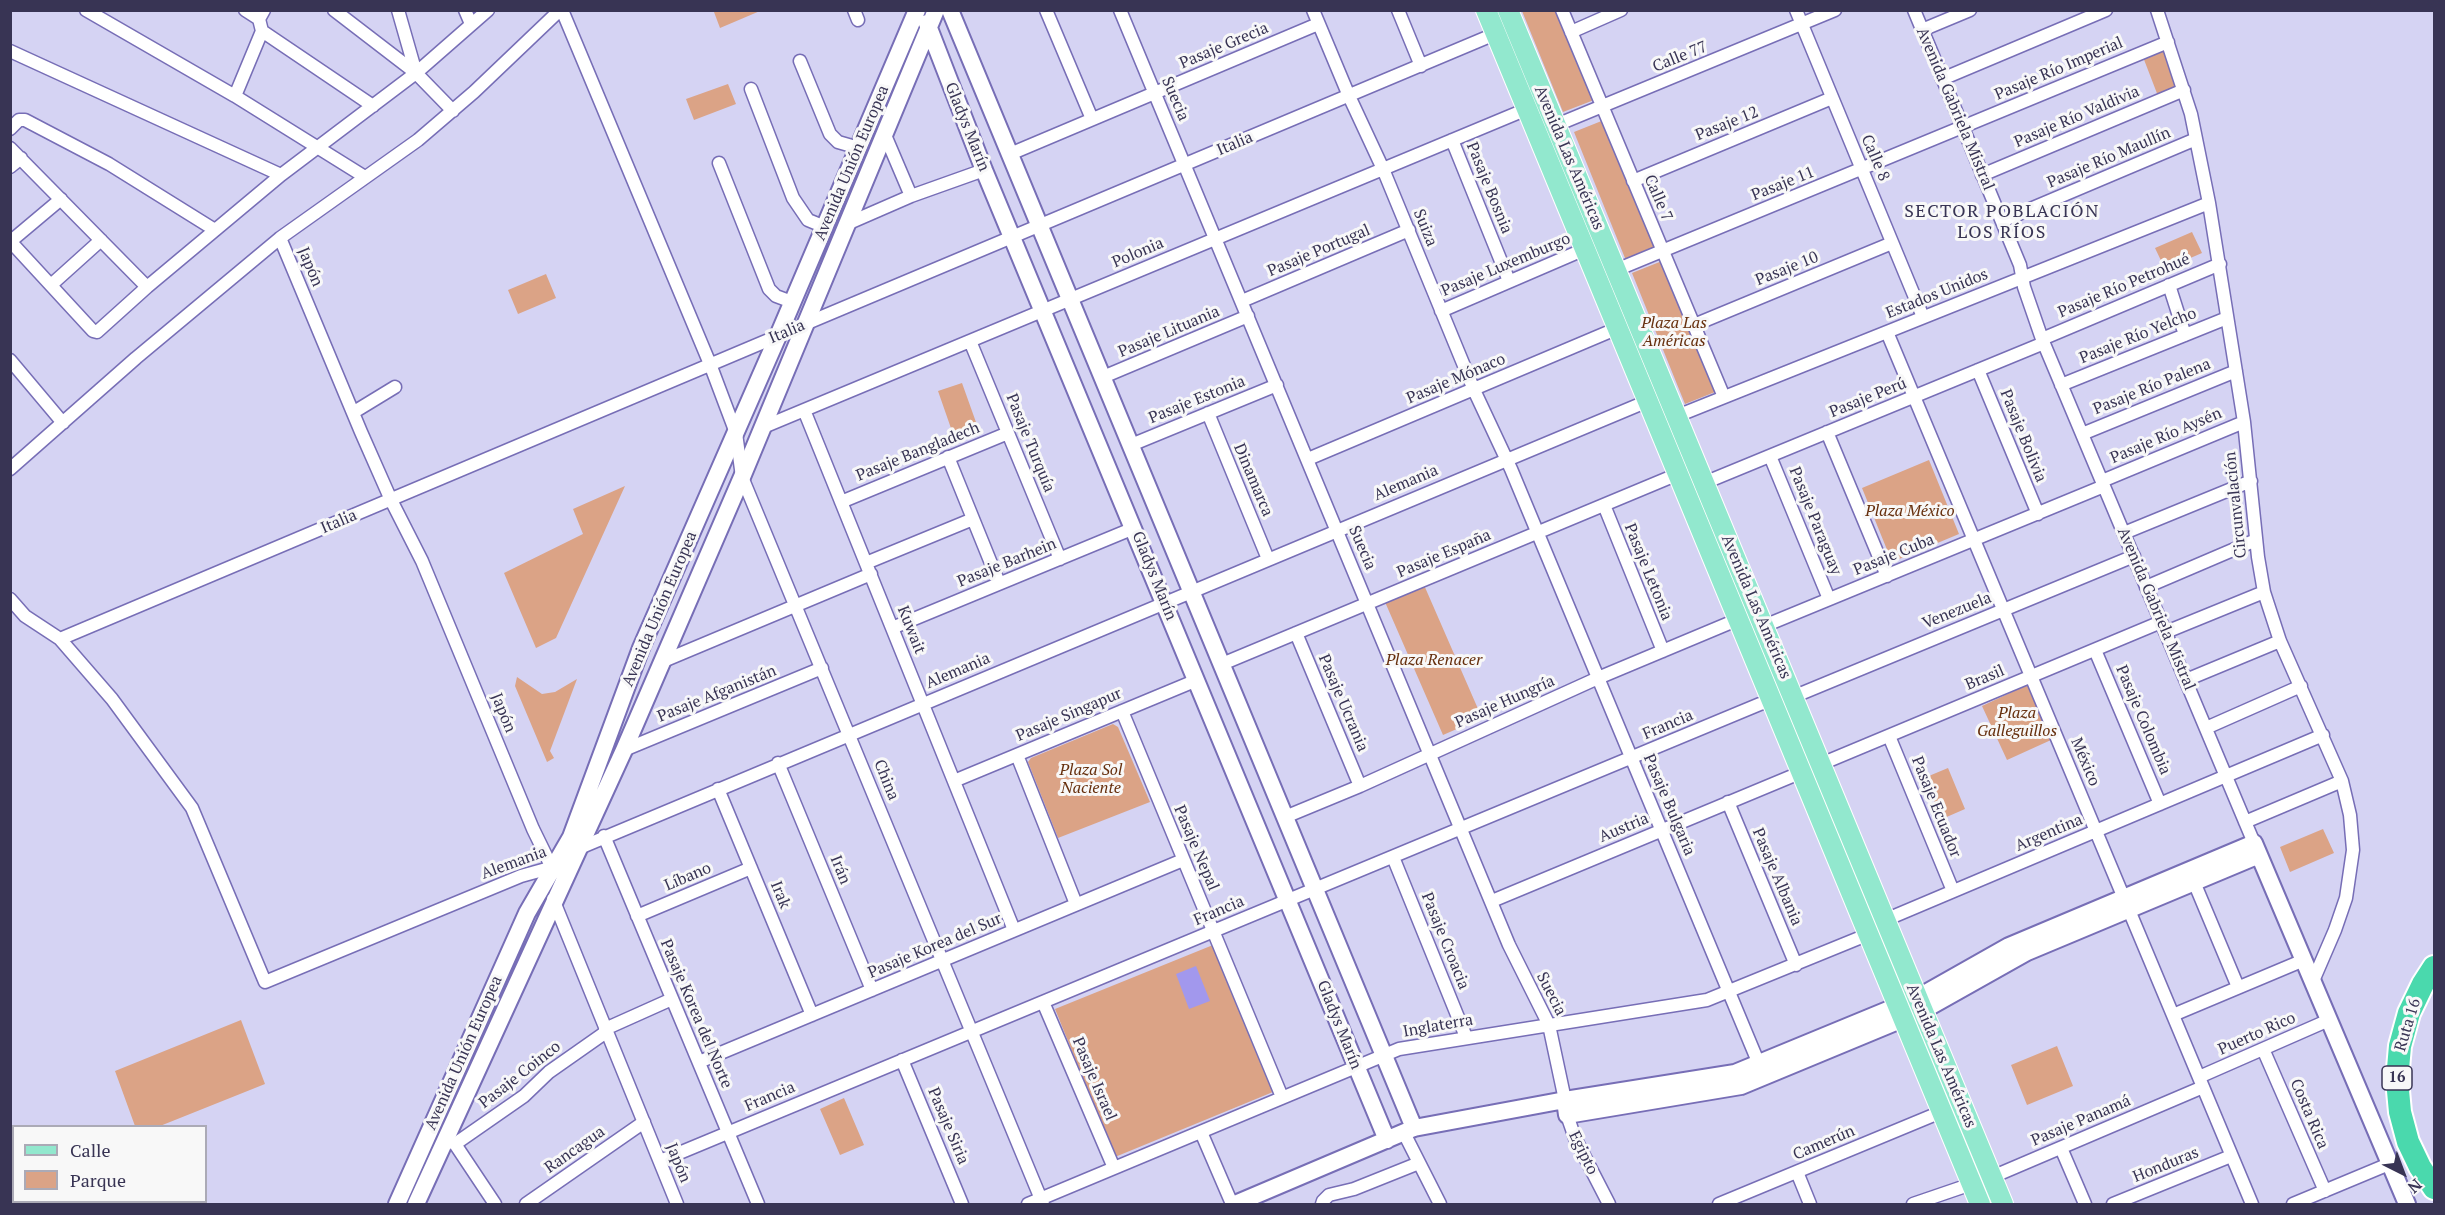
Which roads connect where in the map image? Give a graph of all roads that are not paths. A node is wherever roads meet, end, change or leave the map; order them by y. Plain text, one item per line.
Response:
1 (86, 10) edge
2 (245, 10) edge
3 (334, 10) edge
4 (398, 10) edge
5 (465, 10) edge
6 (488, 10) edge
7 (561, 10) edge
8 (917, 10) edge
9 (924, 10) edge
10 (936, 10) edge
11 (950, 10) edge
12 (1046, 10) edge
13 (1120, 10) edge
14 (1313, 10) edge
15 (1398, 10) edge
16 (1486, 10) edge
17 (1562, 10) edge
18 (1622, 10) edge
19 (1796, 10) edge
20 (1835, 10) edge
21 (1914, 10) edge
22 (1970, 10) edge
23 (2106, 10) edge
24 (2157, 10) edge
25 (1511, 18) edge
26 (262, 20) edge
27 (471, 24) junction
28 (1318, 24) junction
29 (1802, 24) junction
30 (928, 29) junction
31 (1922, 30) junction
32 (1571, 32) junction
33 (1496, 34) junction
34 (2168, 42) junction
35 (10, 51) edge
36 (800, 61) dead end
37 (1421, 66) junction
38 (416, 73) junction
39 (1942, 79) junction
40 (751, 89) dead end
41 (2184, 90) junction
42 (1155, 93) junction
43 (235, 96) junction
44 (1349, 96) junction
45 (1832, 99) junction
46 (373, 105) junction
47 (1602, 106) junction
48 (1527, 109) junction
49 (453, 111) junction
50 (1092, 119) junction
51 (1556, 126) junction
52 (1963, 128) junction
53 (10, 129) edge
54 (1537, 134) junction
55 (885, 135) junction
56 (2196, 139) junction
57 (1452, 140) junction
58 (318, 147) junction
59 (10, 148) edge
60 (858, 148) junction
61 (1010, 154) junction
62 (21, 158) junction
63 (719, 164) dead end
64 (1185, 165) junction
65 (10, 166) edge
66 (1383, 169) junction
67 (1862, 169) junction
68 (984, 170) junction
69 (281, 175) junction
70 (1982, 175) junction
71 (365, 177) junction
72 (1633, 181) junction
73 (911, 196) junction
74 (61, 199) junction
75 (2209, 203) junction
76 (2002, 221) junction
77 (849, 223) junction
78 (1040, 226) junction
79 (825, 227) junction
80 (215, 230) junction
81 (1409, 230) junction
82 (1013, 237) junction
83 (280, 238) junction
84 (1215, 239) junction
85 (101, 240) junction
86 (11, 241) edge
87 (1893, 243) junction
88 (1585, 249) junction
89 (1663, 251) junction
90 (2220, 264) junction
91 (1616, 270) junction
92 (2022, 278) junction
93 (1509, 281) junction
94 (51, 285) junction
95 (2169, 285) junction
96 (147, 286) junction
97 (1070, 299) junction
98 (1242, 301) junction
99 (792, 302) junction
100 (1044, 310) junction
101 (1441, 311) junction
102 (1248, 316) junction
103 (1923, 317) junction
104 (2228, 318) junction
105 (805, 324) junction
106 (1694, 325) junction
107 (1618, 328) junction
108 (1887, 332) junction
109 (2185, 335) junction
110 (778, 336) junction
111 (970, 341) junction
112 (2043, 341) junction
113 (10, 360) edge
114 (710, 364) junction
115 (1978, 370) junction
116 (2236, 370) junction
117 (1103, 377) junction
118 (1276, 385) junction
119 (2061, 385) junction
120 (396, 387) dead end
121 (1474, 390) junction
122 (1667, 393) junction
123 (1914, 396) junction
124 (1724, 397) junction
125 (1648, 400) junction
126 (804, 410) junction
127 (354, 412) junction
128 (1208, 413) junction
129 (1677, 416) junction
130 (2244, 422) junction
131 (63, 423) junction
132 (761, 428) junction
133 (1827, 432) junction
134 (736, 433) junction
135 (1008, 433) junction
136 (2082, 434) junction
137 (1131, 445) junction
138 (1770, 456) junction
139 (948, 458) junction
140 (1308, 459) junction
141 (1506, 459) junction
142 (10, 469) edge
143 (1678, 474) junction
144 (742, 477) junction
145 (2251, 481) junction
146 (1704, 483) junction
147 (2103, 484) junction
148 (391, 500) junction
149 (841, 501) junction
150 (1604, 505) junction
151 (2038, 514) junction
152 (973, 519) junction
153 (1134, 528) junction
154 (1337, 530) junction
155 (1538, 532) junction
156 (2124, 533) junction
157 (1974, 540) junction
158 (2256, 540) junction
159 (2133, 556) junction
160 (1060, 559) junction
161 (1268, 559) junction
162 (868, 569) junction
163 (1887, 576) junction
164 (999, 583) junction
165 (2146, 586) junction
166 (1191, 591) junction
167 (2264, 592) junction
168 (10, 599) edge
169 (1829, 600) junction
170 (1164, 602) junction
171 (1368, 603) junction
172 (795, 604) junction
173 (2003, 610) junction
174 (1738, 619) junction
175 (1764, 626) junction
176 (2163, 627) junction
177 (892, 628) junction
178 (1296, 633) junction
179 (60, 639) junction
180 (2280, 641) junction
181 (2095, 650) junction
182 (1663, 651) junction
183 (661, 662) junction
184 (1221, 664) junction
185 (822, 668) junction
186 (2031, 676) junction
187 (1598, 678) junction
188 (1197, 680) junction
189 (2186, 680) junction
190 (2301, 686) junction
191 (1793, 696) junction
192 (1772, 700) junction
193 (923, 703) junction
194 (1122, 711) junction
195 (2206, 728) junction
196 (849, 734) junction
197 (2323, 735) junction
198 (1889, 736) junction
199 (624, 750) junction
200 (1017, 754) junction
201 (1430, 754) junction
202 (1631, 758) junction
203 (778, 763) junction
204 (1821, 764) junction
205 (1802, 772) junction
206 (2226, 776) junction
207 (954, 781) junction
208 (2342, 781) junction
209 (1360, 786) junction
210 (718, 789) junction
211 (1728, 802) junction
212 (2160, 804) junction
213 (1285, 817) junction
214 (2246, 822) junction
215 (1461, 828) junction
216 (1662, 830) junction
217 (2096, 831) junction
218 (604, 836) junction
219 (580, 846) junction
220 (2257, 849) junction
221 (1393, 857) junction
222 (1183, 860) junction
223 (751, 868) junction
224 (554, 869) junction
225 (2194, 882) junction
226 (1315, 889) junction
227 (1953, 891) junction
228 (1288, 900) junction
229 (553, 902) junction
230 (1492, 902) junction
231 (2126, 903) junction
232 (1076, 904) junction
233 (637, 916) junction
234 (1885, 920) junction
235 (1014, 930) junction
236 (1213, 931) junction
237 (1869, 934) junction
238 (942, 960) junction
239 (2304, 960) junction
240 (1796, 965) junction
241 (2434, 967) edge
242 (2313, 981) junction
243 (2238, 987) junction
244 (872, 990) junction
245 (1729, 993) junction
246 (672, 999) junction
247 (1043, 1002) junction
248 (1920, 1004) junction
249 (1901, 1012) junction
250 (812, 1015) junction
251 (2173, 1015) junction
252 (2329, 1020) junction
253 (1549, 1025) junction
254 (606, 1030) junction
255 (972, 1032) junction
256 (1466, 1037) junction
257 (2264, 1049) junction
258 (1807, 1052) junction
259 (1384, 1055) junction
260 (903, 1060) junction
261 (699, 1062) junction
262 (1759, 1064) junction
263 (1356, 1066) junction
264 (2201, 1082) junction
265 (1282, 1097) junction
266 (1566, 1107) junction
267 (1941, 1112) junction
268 (644, 1122) junction
269 (1409, 1131) junction
270 (1201, 1132) junction
271 (728, 1133) junction
272 (1387, 1140) junction
273 (449, 1142) junction
274 (2061, 1148) junction
275 (2231, 1155) junction
276 (660, 1161) junction
277 (1419, 1163) junction
278 (2390, 1164) junction
279 (1114, 1168) junction
280 (1797, 1172) junction
281 (1992, 1177) junction
282 (1971, 1183) junction
283 (2434, 1188) edge
284 (2325, 1191) junction
285 (1042, 1202) edge
286 (1434, 1203) edge
287 (397, 1204) edge
288 (416, 1204) edge
289 (495, 1204) edge
290 (526, 1204) edge
291 (677, 1204) edge
292 (758, 1204) edge
293 (963, 1204) edge
294 (1028, 1204) edge
295 (1233, 1204) edge
296 (1322, 1204) edge
297 (1609, 1204) edge
298 (1719, 1204) edge
299 (1810, 1204) edge
300 (1913, 1204) edge
301 (1980, 1204) edge
302 (2003, 1204) edge
303 (2085, 1204) edge
304 (2113, 1204) edge
305 (2252, 1204) edge
306 (2293, 1204) edge
307 (2407, 1204) edge

1 - 43 street
2 - 26 street
3 - 38 street
4 - 38 street
5 - 27 street
6 - 27 street
7 - 49 street
7 - 114 street, China
8 - 60 street, Avenida Unión Europea
9 - 30 street, Gladys Marín
10 - 30 street, Avenida Unión Europea
11 - 61 street, Gladys Marín
12 - 50 street
13 - 42 street, Suecia
14 - 28 street, Suiza
15 - 37 street
16 - 33 main road, Avenida Las Américas
17 - 32 street, Calle 7
18 - 32 street
19 - 29 street, Calle 8
20 - 29 street, Calle 77
21 - 31 street, Avenida Gabriela Mistral
22 - 31 street
23 - 39 street
24 - 34 street, Circunvalación
25 - 33 street, Italia
25 - 51 main road, Avenida Las Américas
26 - 43 street
26 - 46 street
27 - 38 street
28 - 42 street, Pasaje Grecia
28 - 44 street, Suiza
29 - 45 street, Calle 8
29 - 47 street, Calle 77
30 - 55 street, Avenida Unión Europea
30 - 68 street, Gladys Marín
31 - 39 street, Avenida Gabriela Mistral
32 - 47 street, Calle 7
33 - 37 street, Italia
33 - 48 main road, Avenida Las Américas
34 - 41 street, Circunvalación
34 - 52 street, Pasaje Río Imperial
35 - 69 street
36 - 60 street
37 - 44 street, Italia
38 - 46 street
38 - 49 street
39 - 52 street, Avenida Gabriela Mistral
40 - 79 street
41 - 56 street, Circunvalación
41 - 70 street, Pasaje Río Valdivia
42 - 50 street, Pasaje Grecia
42 - 64 street, Suecia
43 - 58 street
44 - 64 street, Italia
44 - 66 street, Suiza
45 - 67 street, Calle 8
45 - 72 street, Pasaje 12
46 - 58 street
47 - 51 street, Calle 77
47 - 72 street, Calle 7
48 - 54 main road, Avenida Las Américas
48 - 57 street, Polonia
49 - 71 street
50 - 61 street, Pasaje Grecia
51 - 54 street, Calle 77
51 - 91 main road, Avenida Las Américas
52 - 67 street, Pasaje 11
52 - 70 street, Avenida Gabriela Mistral
53 - 80 street
54 - 88 main road, Avenida Las Américas
55 - 73 street
55 - 77 street, Avenida Unión Europea
56 - 75 street, Circunvalación
56 - 76 street, Pasaje Río Maullín
57 - 66 street, Polonia
57 - 93 street, Pasaje Bosnia
58 - 69 street
58 - 71 street
59 - 62 street
60 - 79 street, Avenida Unión Europea
61 - 78 street, Gladys Marín
62 - 65 street
62 - 74 street
63 - 99 street
64 - 78 street, Italia
64 - 84 street, Suecia
66 - 81 street, Suiza
66 - 84 street, Polonia
67 - 87 street, Calle 8
67 - 89 street, Pasaje 11
68 - 73 street
68 - 82 street, Gladys Marín
69 - 80 street
70 - 76 street, Avenida Gabriela Mistral
71 - 83 street
72 - 89 street, Calle 7
73 - 77 street
74 - 85 street
74 - 86 street
75 - 90 street, Circunvalación
75 - 92 street, Estados Unidos
76 - 92 street, Avenida Gabriela Mistral
77 - 105 street, Avenida Unión Europea
78 - 82 street, Italia
78 - 97 street, Gladys Marín
79 - 99 street, Avenida Unión Europea
80 - 96 street
81 - 98 street, Pasaje Portugal
81 - 101 street, Suiza
82 - 100 street, Gladys Marín
82 - 105 street, Italia
83 - 127 street, Japón
83 - 131 street
84 - 97 street, Polonia
84 - 98 street, Suecia
85 - 94 street
85 - 96 street
86 - 94 street
87 - 103 street, Calle 8
87 - 106 street, Pasaje 10
88 - 93 street, Pasaje Luxemburgo
88 - 107 main road, Avenida Las Américas
89 - 91 street, Pasaje 11
89 - 106 street, Calle 7
90 - 95 street, Pasaje Río Petrohué
90 - 104 street, Circunvalación
91 - 122 main road, Avenida Las Américas
92 - 103 street, Estados Unidos
92 - 112 street, Avenida Gabriela Mistral
93 - 101 street, Pasaje Luxemburgo
94 - 96 street
95 - 109 street
95 - 112 street, Pasaje Río Petrohué
97 - 100 street, Polonia
97 - 117 street, Gladys Marín
98 - 102 street, Suecia
99 - 110 street, Avenida Unión Europea
100 - 111 street, Polonia
100 - 153 street, Gladys Marín
101 - 121 street, Suiza
102 - 117 street, Pasaje Lituania
102 - 118 street, Suecia
103 - 108 street, Estados Unidos
104 - 109 street, Pasaje Río Yelcho
104 - 116 street, Circunvalación
105 - 110 street, Italia
105 - 132 street, Avenida Unión Europea
106 - 124 street, Calle 7
107 - 121 street, Pasaje Mónaco
107 - 125 main road, Avenida Las Américas
108 - 123 street, México
108 - 124 street, Estados Unidos
109 - 119 street, Pasaje Río Yelcho
110 - 114 street, Italia
110 - 134 street, Avenida Unión Europea
111 - 126 street, Polonia
111 - 135 street, Pasaje Turquía
112 - 115 street, Pasaje Perú
112 - 119 street, Avenida Gabriela Mistral
113 - 131 street
114 - 134 street, China
114 - 148 street, Italia
115 - 123 street, Pasaje Perú
115 - 151 street, Pasaje Bolivia
116 - 130 street, Circunvalación
116 - 136 street, Pasaje Río Palena
117 - 137 street, Gladys Marín
118 - 128 street, Pasaje Estonia
118 - 140 street, Suecia
119 - 136 street, Avenida Gabriela Mistral
120 - 127 street
121 - 140 street, Pasaje Mónaco
121 - 141 street, Suiza
122 - 125 street, Alemania
122 - 129 main road, Avenida Las Américas
123 - 133 street, Pasaje Perú
123 - 157 street, México
124 - 129 street, Estados Unidos
125 - 141 street, Alemania
125 - 143 main road, Avenida Las Américas
126 - 132 street, Polonia
126 - 149 street, Kuwait
127 - 148 street, Japón
128 - 137 street, Pasaje Estonia
128 - 161 street, Dinamarca
129 - 146 main road, Avenida Las Américas
130 - 145 street, Circunvalación
130 - 147 street, Pasaje Río Aysén
131 - 142 street
132 - 144 street, Avenida Unión Europea
133 - 138 street, Pasaje Perú
133 - 163 street
134 - 144 street, China
134 - 224 street, Avenida Unión Europea
135 - 139 street, Pasaje Bangladech
135 - 160 street, Pasaje Turquía
136 - 147 street, Avenida Gabriela Mistral
137 - 166 street, Gladys Marín
138 - 146 street, Pasaje Perú
138 - 169 street, Pasaje Paraguay
139 - 149 street, Pasaje Bangladech
139 - 152 street
140 - 154 street, Suecia
141 - 154 street, Alemania
141 - 155 street, Pasaje Bulgaria
143 - 150 street, Pasaje España
143 - 174 main road, Avenida Las Américas
144 - 172 street, China
144 - 183 street, Avenida Unión Europea
145 - 156 street
145 - 158 street, Circunvalación
146 - 175 main road, Avenida Las Américas
147 - 151 street, Pasaje Cuba
147 - 156 street, Avenida Gabriela Mistral
148 - 179 street, Italia
148 - 224 street, Japón
149 - 162 street, Kuwait
150 - 155 street, Pasaje España
150 - 182 street, Pasaje Letonia
151 - 157 street, Pasaje Cuba
152 - 162 street
152 - 164 street
153 - 160 street, Pasaje Barhein
153 - 170 street, Gladys Marín
154 - 161 street, Alemania
154 - 171 street, Suecia
155 - 171 street, Pasaje España
155 - 187 street, Pasaje Bulgaria
156 - 159 street, Avenida Gabriela Mistral
157 - 163 street, Pasaje Cuba
157 - 173 street, México
158 - 165 street
158 - 167 street, Circunvalación
159 - 165 street, Avenida Gabriela Mistral
159 - 173 street, Venezuela
160 - 164 street, Pasaje Barhein
161 - 166 street, Alemania
162 - 172 street
162 - 177 street, Kuwait
163 - 169 street, Pasaje Cuba
164 - 177 street, Pasaje Barhein
165 - 176 street, Avenida Gabriela Mistral
166 - 170 street, Alemania
166 - 184 street, Gladys Marín
167 - 176 street, Brasil
167 - 180 street, Circunvalación
168 - 179 street
169 - 175 street, Pasaje Cuba
170 - 188 street, Gladys Marín
170 - 193 street, Alemania
171 - 178 street, Pasaje España
171 - 201 street, Suecia
172 - 183 street
172 - 185 street, China
173 - 186 street, México
173 - 191 street, Venezuela
174 - 182 street, Pasaje Hungría
174 - 192 main road, Avenida Las Américas
175 - 191 main road, Avenida Las Américas
176 - 181 street, Brasil
176 - 189 street, Avenida Gabriela Mistral
177 - 193 street, Kuwait
178 - 184 street, Pasaje España
178 - 209 street, Pasaje Ucrania
179 - 224 street, Alemania
180 - 189 street
180 - 190 street, Circunvalación
181 - 186 street, Brasil
181 - 212 street, Pasaje Colombia
182 - 187 street, Pasaje Hungría
183 - 199 street, Avenida Unión Europea
184 - 213 street, Gladys Marín
185 - 196 street, China
185 - 199 street, Pasaje Afganistán
186 - 198 street, Brasil
186 - 217 street, México
187 - 201 street, Pasaje Hungría
187 - 202 street, Pasaje Bulgaria
188 - 194 street, Pasaje Singapur
188 - 228 street, Gladys Marín
189 - 195 street, Avenida Gabriela Mistral
190 - 195 street
190 - 197 street, Circunvalación
191 - 192 street, Francia
191 - 204 main road, Avenida Las Américas
192 - 202 street, Francia
192 - 205 main road, Avenida Las Américas
193 - 196 street, Alemania
193 - 207 street, Kuwait
194 - 200 street, Pasaje Singapur
194 - 222 street, Pasaje Nepal
195 - 206 street, Avenida Gabriela Mistral
196 - 203 street, Alemania
196 - 238 street, China
197 - 206 street, Argentina
197 - 208 street, Circunvalación
198 - 204 street, Brasil
198 - 227 street, Pasaje Ecuador
199 - 219 street, Avenida Unión Europea
200 - 207 street, Pasaje Singapur
200 - 232 street
201 - 209 street, Pasaje Hungría
201 - 215 street, Suecia
202 - 215 street, Francia
202 - 216 street, Pasaje Bulgaria
203 - 210 street, Alemania
203 - 244 street, Irán
204 - 234 main road, Avenida Las Américas
205 - 211 street, Austria
205 - 237 main road, Avenida Las Américas
206 - 212 street, Argentina
206 - 214 street, Avenida Gabriela Mistral
207 - 235 street, Kuwait
208 - 214 street
208 - 242 street, Circunvalación
209 - 213 street, Pasaje Hungría
210 - 218 street, Alemania
210 - 223 street, Irak
211 - 216 street, Austria
211 - 240 street, Pasaje Albania
212 - 217 street, Argentina
213 - 226 street, Gladys Marín
214 - 220 street, Avenida Gabriela Mistral
215 - 221 street, Francia
215 - 230 street, Suecia
216 - 230 street, Austria
216 - 245 street, Pasaje Bulgaria
217 - 227 street, Argentina
217 - 231 street, México
218 - 219 street, Alemania
218 - 233 street, Pasaje Korea del Norte
219 - 224 street, Alemania
219 - 229 street, Avenida Unión Europea
220 - 225 street
220 - 231 street
220 - 239 street, Avenida Gabriela Mistral
221 - 226 street, Francia
221 - 256 street, Pasaje Croacia
222 - 232 street, Pasaje Korea del Sur
222 - 236 street, Pasaje Nepal
223 - 233 street, Líbano
223 - 250 street, Irak
224 - 229 street, Japón
224 - 287 street, Avenida Unión Europea
225 - 231 street
225 - 243 street
226 - 228 street, Francia
226 - 259 street, Gladys Marín
227 - 234 street, Argentina
228 - 236 street, Francia
228 - 263 street, Gladys Marín
229 - 254 street, Japón
229 - 273 street, Avenida Unión Europea
230 - 253 street, Suecia
231 - 248 street
231 - 251 street, México
232 - 235 street, Pasaje Korea del Sur
233 - 246 street, Pasaje Korea del Norte
234 - 248 main road, Avenida Las Américas
235 - 238 street, Pasaje Korea del Sur
236 - 247 street, Francia
236 - 265 street, Pasaje Nepal
237 - 240 street, Inglaterra
237 - 249 main road, Avenida Las Américas
238 - 244 street, Pasaje Korea del Sur
238 - 255 street, China
239 - 242 street, Avenida Gabriela Mistral
239 - 243 street
240 - 245 street, Inglaterra
241 - 283 highway, Ruta 16 / 16
242 - 252 street, Avenida Gabriela Mistral
243 - 251 street
244 - 250 street, Pasaje Korea del Sur
245 - 253 street, Inglaterra
245 - 262 street, Pasaje Bulgaria
246 - 254 street, Pasaje Coinco
246 - 261 street, Pasaje Korea del Norte
247 - 255 street, Francia
247 - 279 street, Pasaje Israel
248 - 249 street
248 - 281 main road, Avenida Las Américas
249 - 258 street
249 - 267 main road, Avenida Las Américas
250 - 261 street, Pasaje Korea del Sur
251 - 264 street, México
252 - 257 street, Puerto Rico
252 - 278 street, Avenida Gabriela Mistral
253 - 256 street, Inglaterra
253 - 266 street, Suecia
254 - 268 street, Japón
254 - 273 street, Pasaje Coinco
255 - 260 street, Francia
255 - 285 street, China
256 - 259 street, Inglaterra
257 - 264 street, Puerto Rico
257 - 284 street, Costa Rica
258 - 262 street
258 - 266 street
259 - 263 street, Inglaterra
259 - 269 street, Gladys Marín
260 - 271 street, Francia
260 - 293 street, Pasaje Siria
261 - 271 street, Pasaje Korea del Norte
262 - 266 street
263 - 265 street, Inglaterra
263 - 272 street, Gladys Marín
264 - 274 street, Pasaje Panamá
264 - 275 street, México
265 - 270 street, Inglaterra
266 - 269 street
266 - 297 street, Egipto
267 - 280 street, Camerún
267 - 282 main road, Avenida Las Américas
268 - 276 street, Japón
268 - 290 street, Rancagua
269 - 272 street
269 - 277 street
270 - 279 street, Inglaterra
270 - 295 street
271 - 276 street, Francia
271 - 292 street, Pasaje Korea del Norte
272 - 295 street
273 - 288 street, Avenida Unión Europea
273 - 289 street
274 - 281 street, Pasaje Panamá
274 - 303 street
275 - 304 street, Honduras
275 - 305 street, México
276 - 291 street, Japón
277 - 286 street
277 - 296 street
278 - 284 street
278 - 307 street, Avenida Gabriela Mistral
279 - 285 street, Inglaterra
280 - 298 street, Camerún
280 - 299 street
281 - 282 street, Pasaje Panamá
281 - 302 main road, Avenida Las Américas
282 - 300 street, Pasaje Panamá
282 - 301 main road, Avenida Las Américas
284 - 306 street
285 - 294 street, Inglaterra

